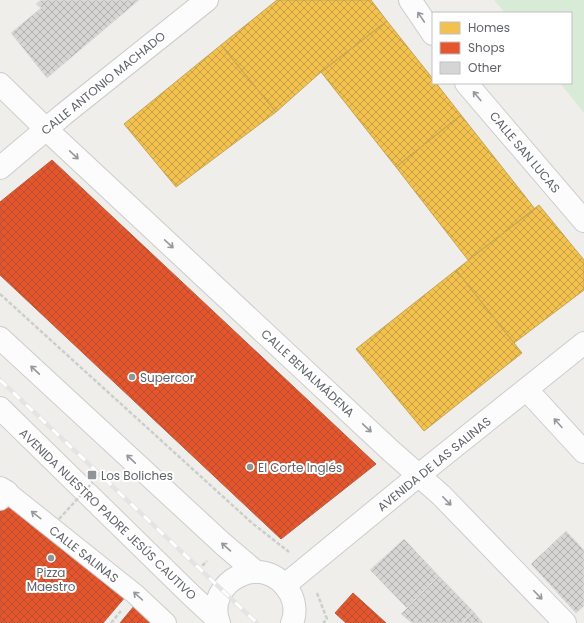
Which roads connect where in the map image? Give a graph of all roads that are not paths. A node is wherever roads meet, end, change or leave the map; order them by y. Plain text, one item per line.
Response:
1 (410, 0) edge
2 (203, 1) edge
3 (432, 33) edge
4 (0, 84) edge
5 (467, 84) edge
6 (46, 129) junction
7 (0, 168) edge
8 (584, 222) edge
9 (0, 338) edge
10 (584, 343) edge
11 (527, 390) junction
12 (0, 408) edge
13 (584, 452) edge
14 (419, 475) junction
15 (2, 493) edge
16 (256, 572) junction
17 (285, 585) junction
18 (298, 618) edge
19 (218, 621) edge
20 (166, 623) edge
21 (565, 623) edge

3 -> 1 street
2 - 6 street, CALLE ANTONIO MACHADO
4 - 6 street, CALLE BENALMÁDENA
8 -> 5 street, CALLE SAN LUCAS
6 - 7 street, CALLE ANTONIO MACHADO
6 -> 14 street, CALLE BENALMÁDENA
16 -> 9 street
10 - 11 street, AVENIDA DE LAS SALINAS
13 -> 11 street
11 - 14 street, AVENIDA DE LAS SALINAS
12 - 19 street, AVENIDA NUESTRO PADRE JESÚS CAUTIVO
14 - 17 street, AVENIDA DE LAS SALINAS
14 -> 21 street, CALLE BENALMÁDENA
20 -> 15 street, CALLE SALINAS
16 - 17 street
16 - 19 street
17 - 18 street

